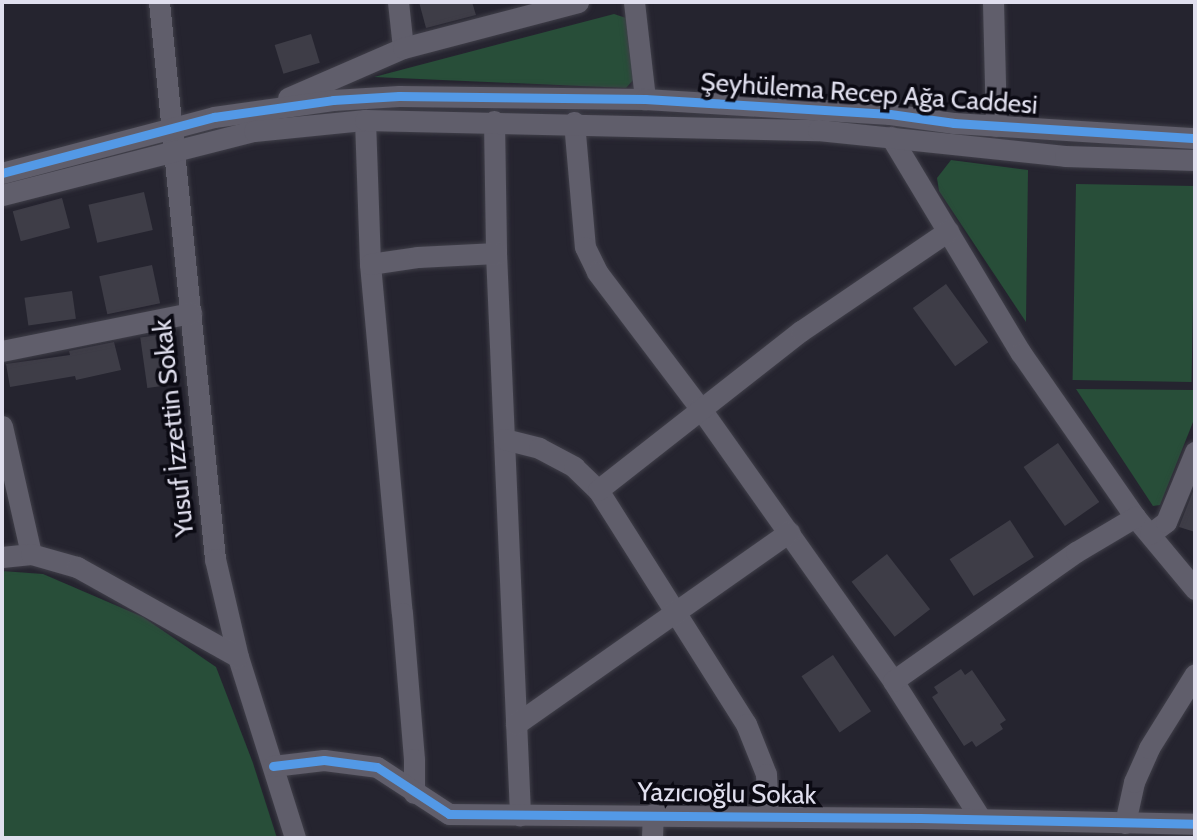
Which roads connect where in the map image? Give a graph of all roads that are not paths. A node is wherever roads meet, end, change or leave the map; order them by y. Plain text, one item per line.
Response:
1 (159, 2) edge
2 (398, 2) edge
3 (578, 2) edge
4 (634, 2) edge
5 (993, 2) edge
6 (403, 48) junction
7 (645, 99) junction
8 (265, 108) junction
9 (365, 120) junction
10 (494, 121) junction
11 (573, 122) junction
12 (996, 126) junction
13 (170, 128) junction
14 (891, 137) junction
15 (1195, 138) edge
16 (172, 152) junction
17 (1195, 160) edge
18 (2, 173) edge
19 (2, 195) edge
20 (948, 231) junction
21 (496, 253) junction
22 (370, 264) junction
23 (191, 313) junction
24 (2, 351) edge
25 (700, 408) junction
26 (2, 426) edge
27 (504, 439) junction
28 (1195, 452) edge
29 (598, 490) junction
30 (1135, 517) junction
31 (789, 532) junction
32 (1150, 534) junction
33 (31, 554) junction
34 (2, 557) edge
35 (1195, 589) edge
36 (674, 610) junction
37 (238, 657) junction
38 (1195, 674) edge
39 (893, 681) junction
40 (516, 724) junction
41 (273, 766) junction
42 (414, 793) junction
43 (653, 814) junction
44 (520, 815) junction
45 (768, 816) junction
46 (981, 819) junction
47 (1125, 823) junction
48 (1195, 824) edge
49 (920, 828) edge
50 (295, 838) edge
51 (652, 838) edge

1 - 13 street, Yusuf İzzettin Sokak
2 - 6 street
3 - 6 street
4 - 7 street
5 - 12 street
6 - 8 street
7 - 8 street, Şeyhülema Recep Ağa Caddesi
7 - 12 street, Şeyhülema Recep Ağa Caddesi
8 - 13 street, Şeyhülema Recep Ağa Caddesi
9 - 10 street, Şeyhülema Recep Ağa Caddesi
9 - 16 street, Şeyhülema Recep Ağa Caddesi
9 - 22 street
10 - 11 street, Şeyhülema Recep Ağa Caddesi
10 - 21 street
11 - 14 street, Şeyhülema Recep Ağa Caddesi
11 - 25 street
12 - 15 street, Şeyhülema Recep Ağa Caddesi
13 - 16 street, Yusuf İzzettin Sokak
13 - 18 street, Şeyhülema Recep Ağa Caddesi
14 - 17 street, Şeyhülema Recep Ağa Caddesi
14 - 20 street
16 - 19 street, Şeyhülema Recep Ağa Caddesi
16 - 23 street, Yusuf İzzettin Sokak
20 - 25 street
20 - 30 street
21 - 22 street
21 - 27 street
22 - 42 street
23 - 24 street
23 - 37 street, Yusuf İzzettin Sokak
25 - 29 street
25 - 31 street
26 - 33 street
27 - 29 street
27 - 40 street
28 - 32 street
29 - 36 street
30 - 32 street
30 - 39 street
31 - 36 street
31 - 39 street
32 - 35 street
33 - 34 street
33 - 37 street
36 - 40 street
36 - 45 street
37 - 41 street, Yusuf İzzettin Sokak
38 - 47 street
39 - 46 street
40 - 44 street
41 - 42 street, Yazıcıoğlu Sokak
41 - 50 street, Yusuf İzzettin Sokak
42 - 44 street, Yazıcıoğlu Sokak
43 - 44 street, Yazıcıoğlu Sokak
43 - 45 street, Yazıcıoğlu Sokak
43 - 51 street
45 - 49 street, Yazıcıoğlu Sokak
46 - 47 street, Yazıcıoğlu Sokak
46 - 49 street, Yazıcıoğlu Sokak
47 - 48 street, Yazıcıoğlu Sokak

